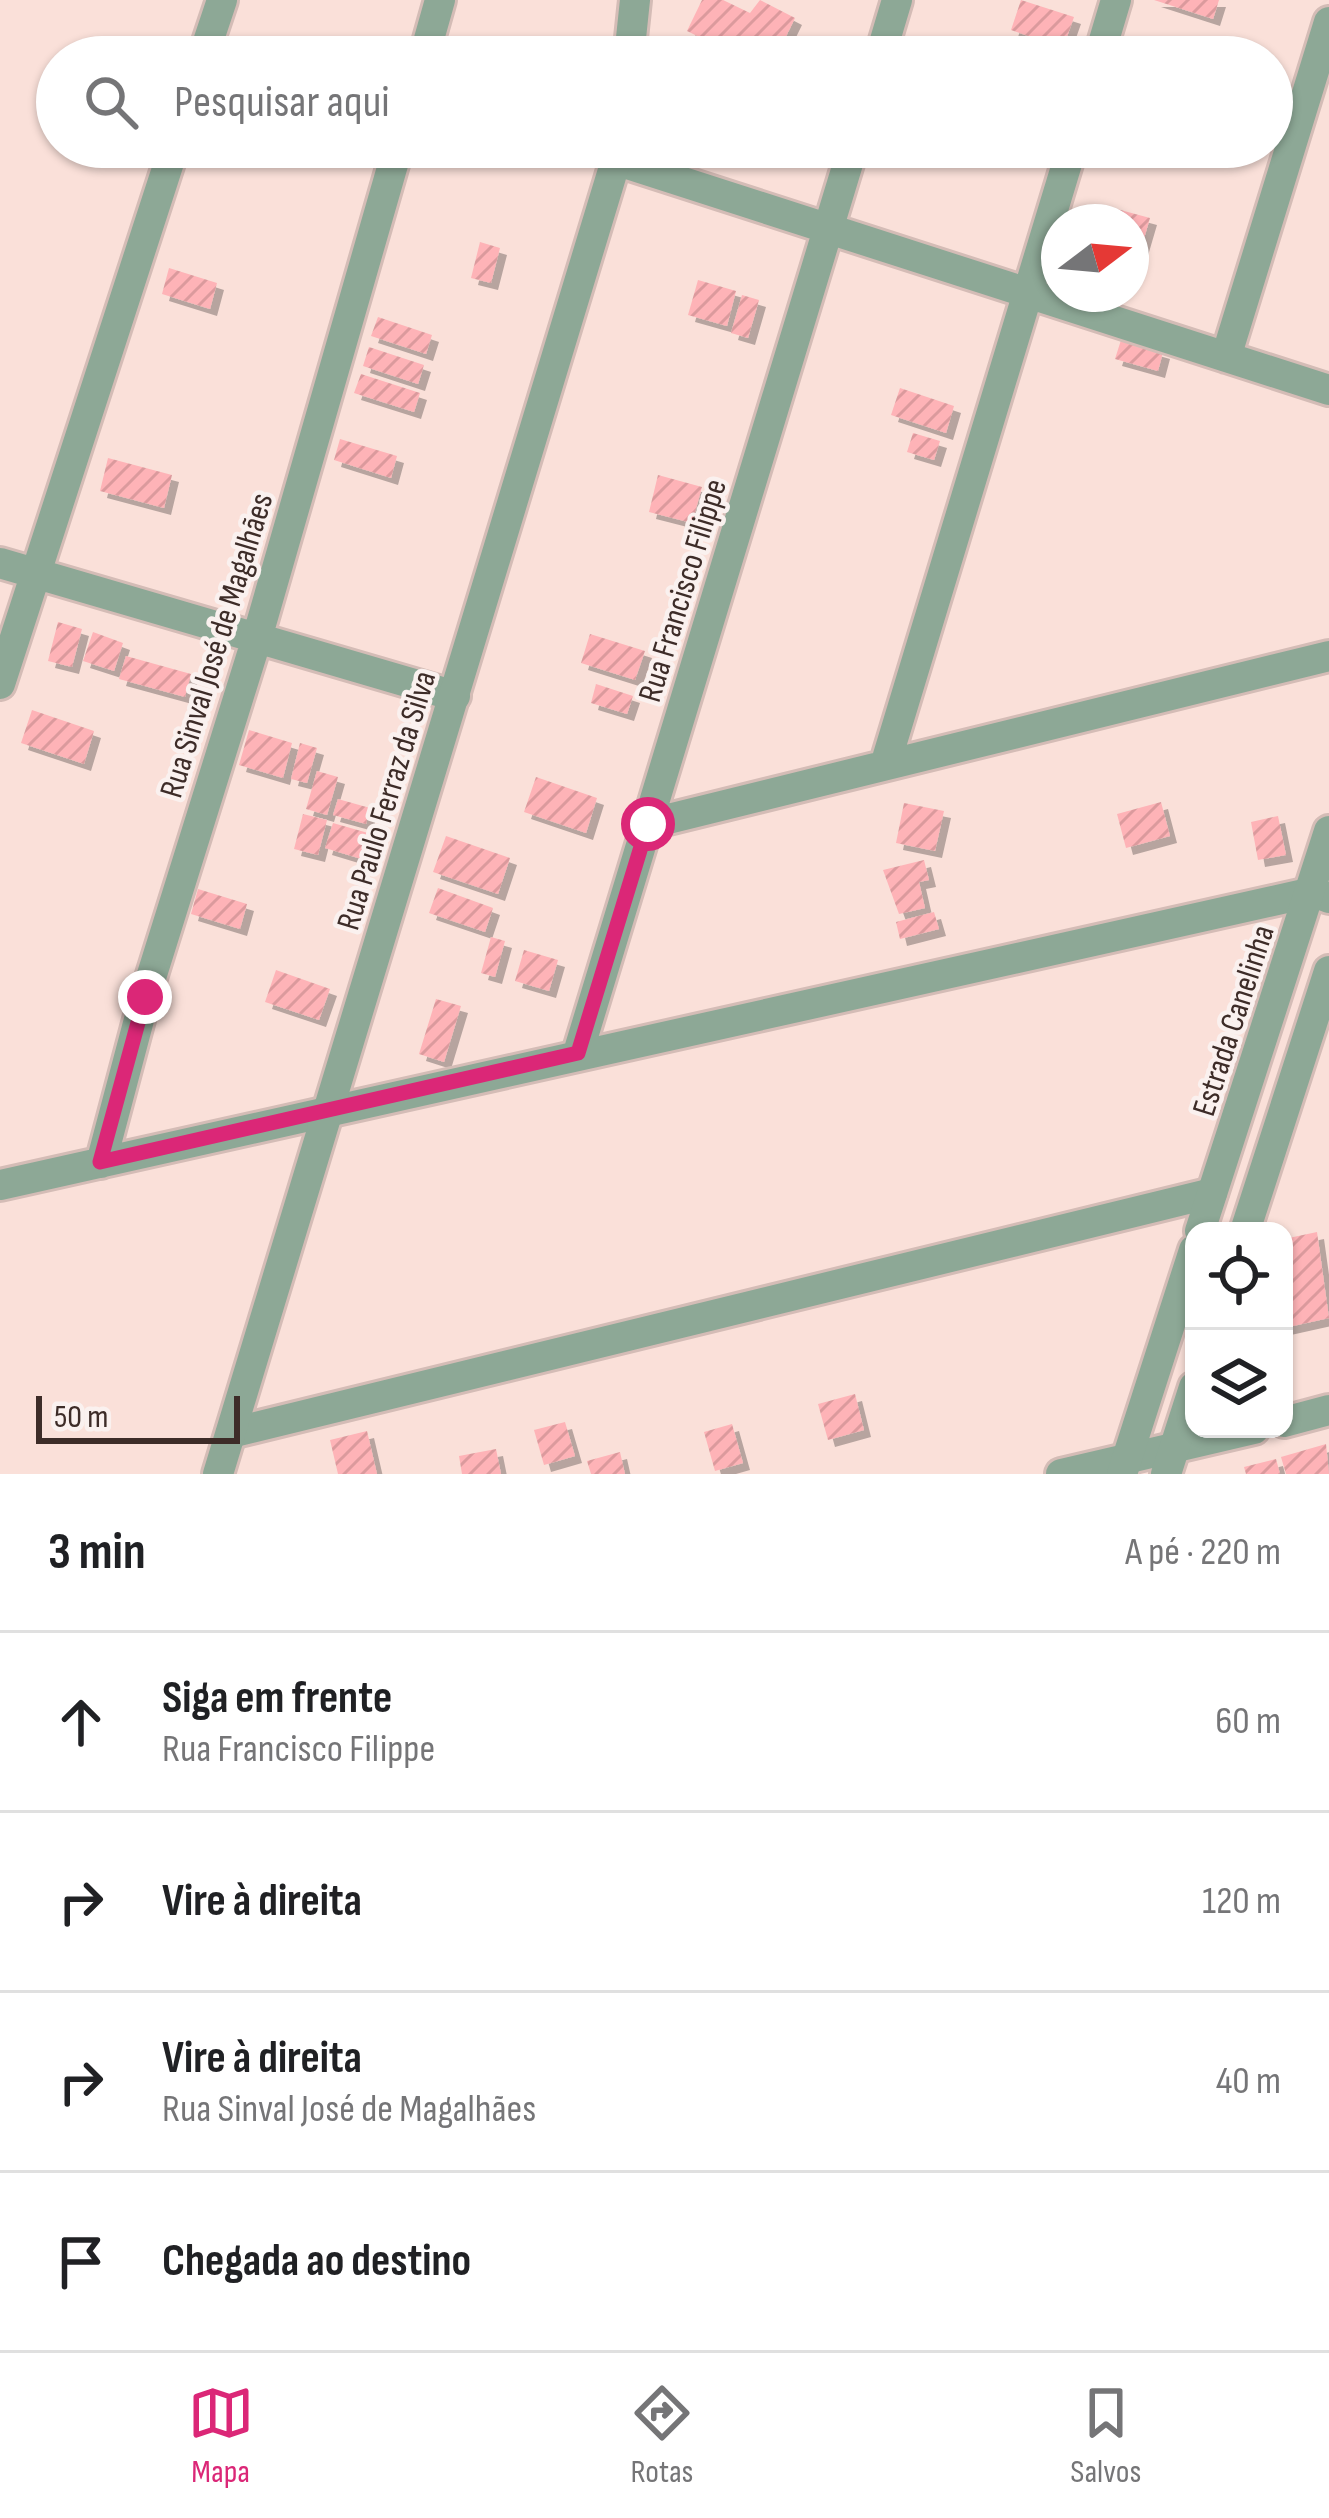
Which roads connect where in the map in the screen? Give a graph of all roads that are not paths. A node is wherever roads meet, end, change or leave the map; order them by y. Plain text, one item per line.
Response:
1 (222, 0) edge
2 (440, 0) edge
3 (635, 0) edge
4 (897, 0) edge
5 (1116, 0) edge
6 (1329, 22) edge
7 (210, 36) edge
8 (430, 36) edge
9 (631, 36) edge
10 (886, 36) edge
11 (1105, 36) edge
12 (1293, 139) edge
13 (166, 168) edge
14 (392, 168) edge
15 (615, 168) edge
16 (657, 168) edge
17 (846, 168) edge
18 (1066, 168) edge
19 (1284, 168) edge
20 (827, 231) junction
21 (1028, 294) junction
22 (1226, 357) junction
23 (1329, 390) edge
24 (0, 563) edge
25 (34, 573) junction
26 (257, 638) junction
27 (1329, 656) edge
28 (0, 684) edge
29 (455, 696) junction
30 (886, 762) junction
31 (648, 824) junction
32 (1329, 831) edge
33 (1321, 895) edge
34 (1329, 970) edge
35 (578, 1053) junction
36 (328, 1112) junction
37 (100, 1162) junction
38 (0, 1185) edge
39 (1212, 1193) junction
40 (1203, 1222) edge
41 (1247, 1222) edge
42 (1185, 1278) edge
43 (1329, 1410) edge
44 (1185, 1415) edge
45 (1293, 1420) edge
46 (231, 1433) junction
47 (1230, 1438) edge
48 (1170, 1461) edge
49 (1124, 1466) edge
50 (218, 1474) edge
51 (1061, 1474) edge

1 - 7 street
2 - 8 street
3 - 9 street
4 - 10 street
5 - 11 street
6 - 12 street
13 - 25 street
14 - 26 street, Rua Sinval José de Magalhães
15 - 29 street, Rua Paulo Ferraz da Silva
16 - 20 street
17 - 20 street, Rua Francisco Filippe
18 - 21 street
19 - 22 street
20 - 21 street
20 - 31 street, Rua Francisco Filippe
21 - 22 street
21 - 30 street
22 - 23 street
24 - 25 street
25 - 26 street
25 - 28 street
26 - 29 street
26 - 37 street, Rua Sinval José de Magalhães
27 - 30 street
29 - 36 street, Rua Paulo Ferraz da Silva
30 - 31 street
31 - 35 street, Rua Francisco Filippe
32 - 33 street, Estrada Canelinha
33 - 35 street
33 - 39 street, Estrada Canelinha
34 - 41 street
35 - 36 street
36 - 37 street
36 - 46 street, Rua Paulo Ferraz da Silva
37 - 38 street
39 - 40 street, Estrada Canelinha
39 - 46 street
42 - 49 street
43 - 45 street
44 - 48 street
46 - 50 street, Rua Paulo Ferraz da Silva
47 - 48 street
48 - 49 street
49 - 51 street

